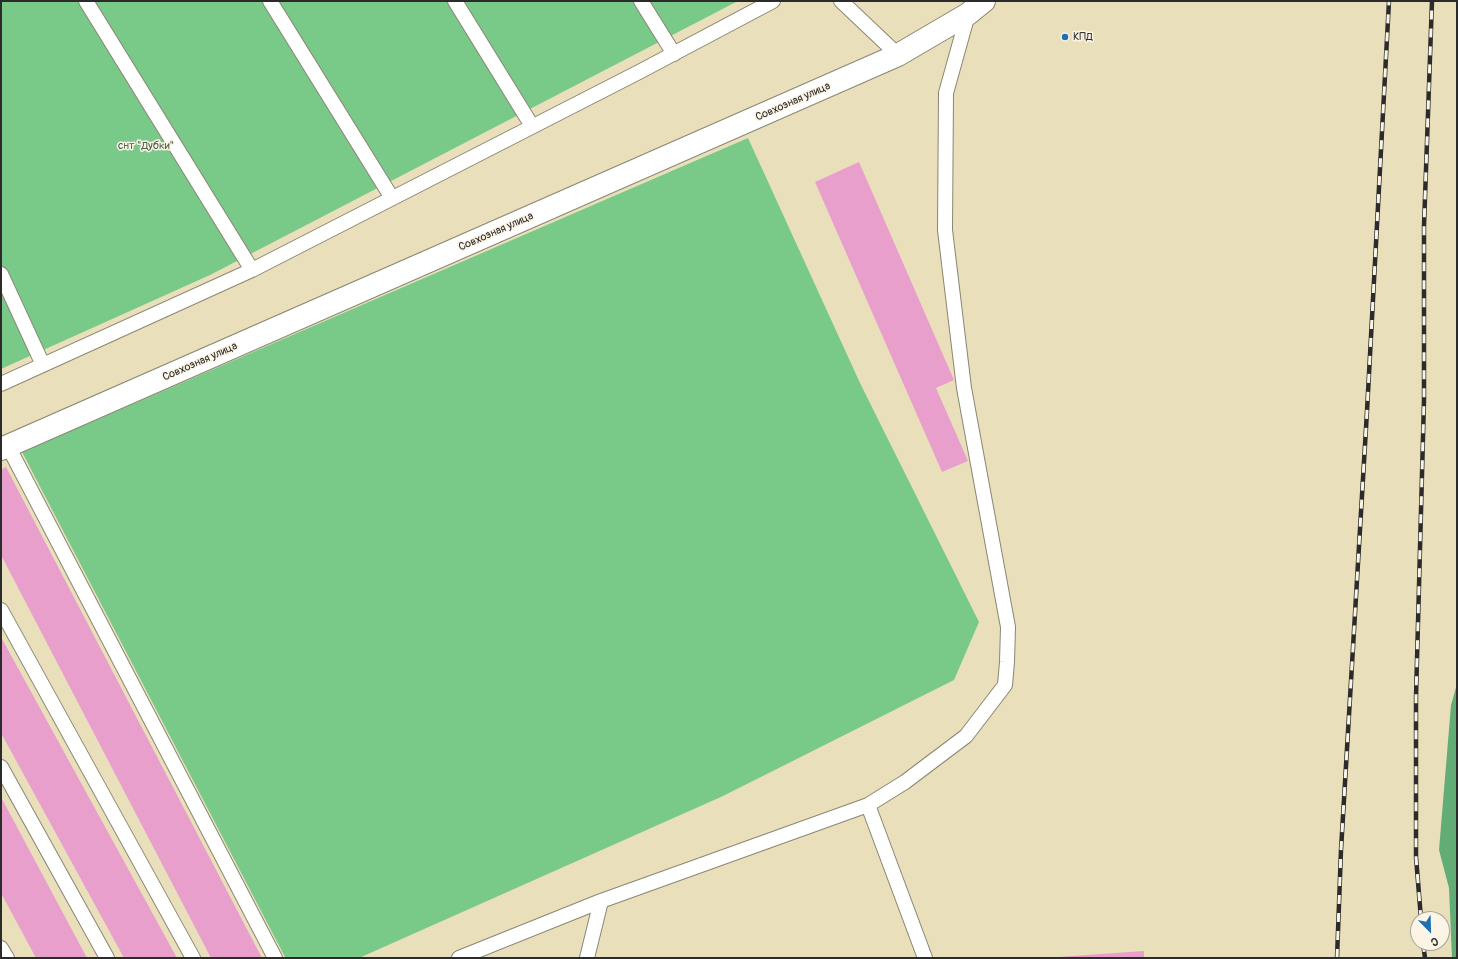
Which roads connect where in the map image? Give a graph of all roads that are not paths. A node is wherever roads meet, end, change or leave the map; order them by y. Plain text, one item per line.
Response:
1 (86, 1) edge
2 (270, 1) edge
3 (456, 1) edge
4 (641, 1) edge
5 (773, 1) edge
6 (841, 1) edge
7 (976, 8) edge
8 (674, 54) junction
9 (898, 56) junction
10 (532, 126) junction
11 (392, 198) junction
12 (252, 270) junction
13 (1, 274) edge
14 (43, 365) junction
15 (1, 384) edge
16 (5, 447) edge
17 (1, 610) edge
18 (1, 767) edge
19 (868, 805) junction
20 (601, 901) junction
21 (1, 948) edge
22 (7, 958) edge
23 (107, 958) edge
24 (193, 958) edge
25 (275, 958) edge
26 (459, 958) edge
27 (587, 958) edge
28 (926, 958) edge

1 - 12 lane
2 - 11 lane
3 - 10 lane
4 - 8 lane
5 - 8 lane
6 - 9 lane
7 - 9 street, Совхозная улица
7 - 19 lane
8 - 10 lane
9 - 16 street, Совхозная улица
10 - 11 lane
11 - 12 lane
12 - 14 lane
13 - 14 lane
14 - 15 lane
16 - 25 lane
17 - 24 lane
18 - 23 lane
19 - 20 lane
19 - 28 lane
20 - 26 lane
20 - 27 lane
21 - 22 lane

